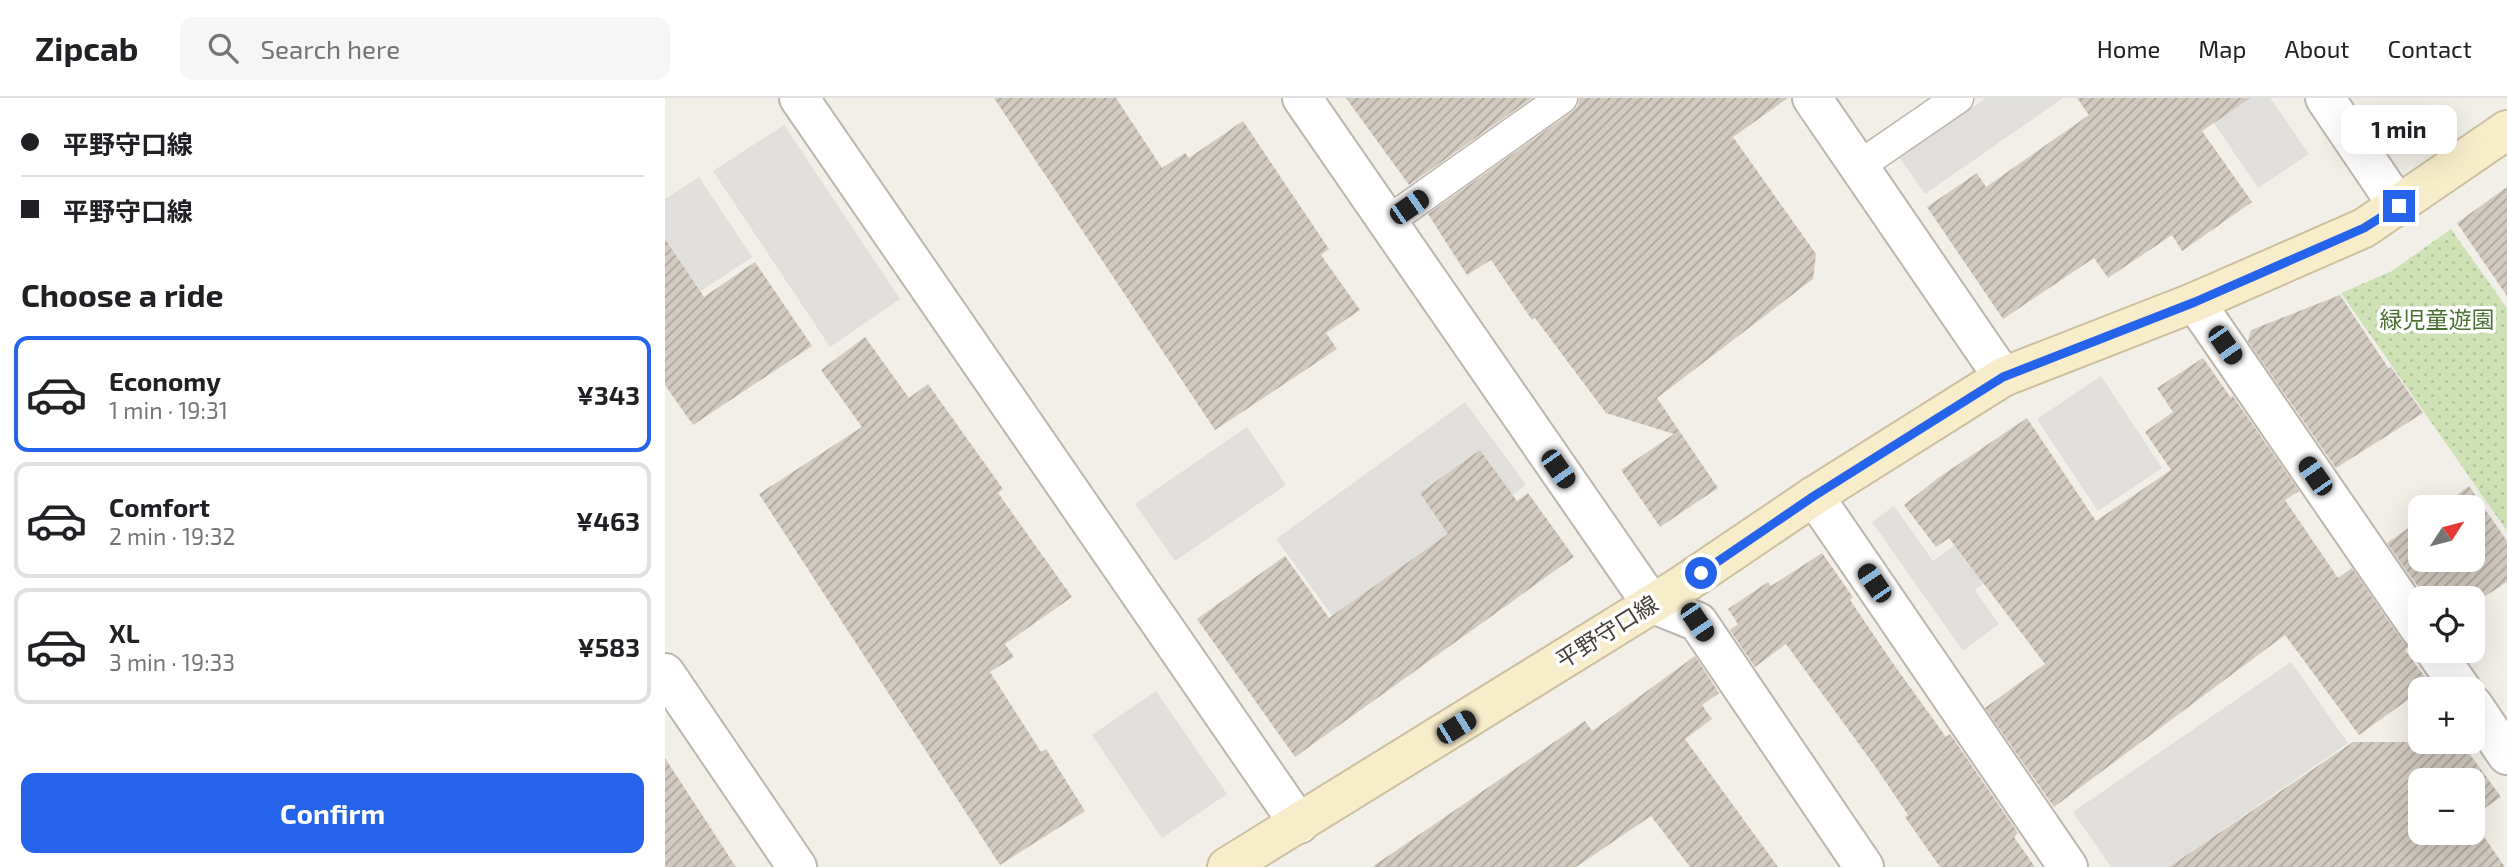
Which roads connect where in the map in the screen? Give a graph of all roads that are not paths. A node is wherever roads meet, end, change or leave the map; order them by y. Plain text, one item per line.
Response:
1 (799, 98) edge
2 (1302, 98) edge
3 (1562, 98) edge
4 (1812, 98) edge
5 (1958, 98) edge
6 (2325, 98) edge
7 (2507, 130) edge
8 (1859, 166) junction
9 (2399, 206) junction
10 (1387, 222) junction
11 (2195, 302) junction
12 (2003, 377) junction
13 (1814, 496) junction
14 (1651, 603) junction
15 (2408, 612) edge
16 (665, 673) edge
17 (2485, 723) edge
18 (2507, 755) edge
19 (1299, 824) junction
20 (797, 867) edge
21 (1227, 867) edge
22 (1864, 867) edge
23 (2068, 867) edge

1 - 19 street
2 - 10 street
3 - 10 lane
4 - 8 street
5 - 8 lane
6 - 9 street
7 - 9 main road, 平野守口線
8 - 12 street
9 - 11 main road, 平野守口線
10 - 14 street
11 - 12 main road, 平野守口線
11 - 15 street
12 - 13 main road, 平野守口線
13 - 14 main road, 平野守口線
13 - 23 street
14 - 19 main road, 平野守口線
14 - 22 street
16 - 20 street
17 - 18 street
19 - 21 main road, 平野守口線

